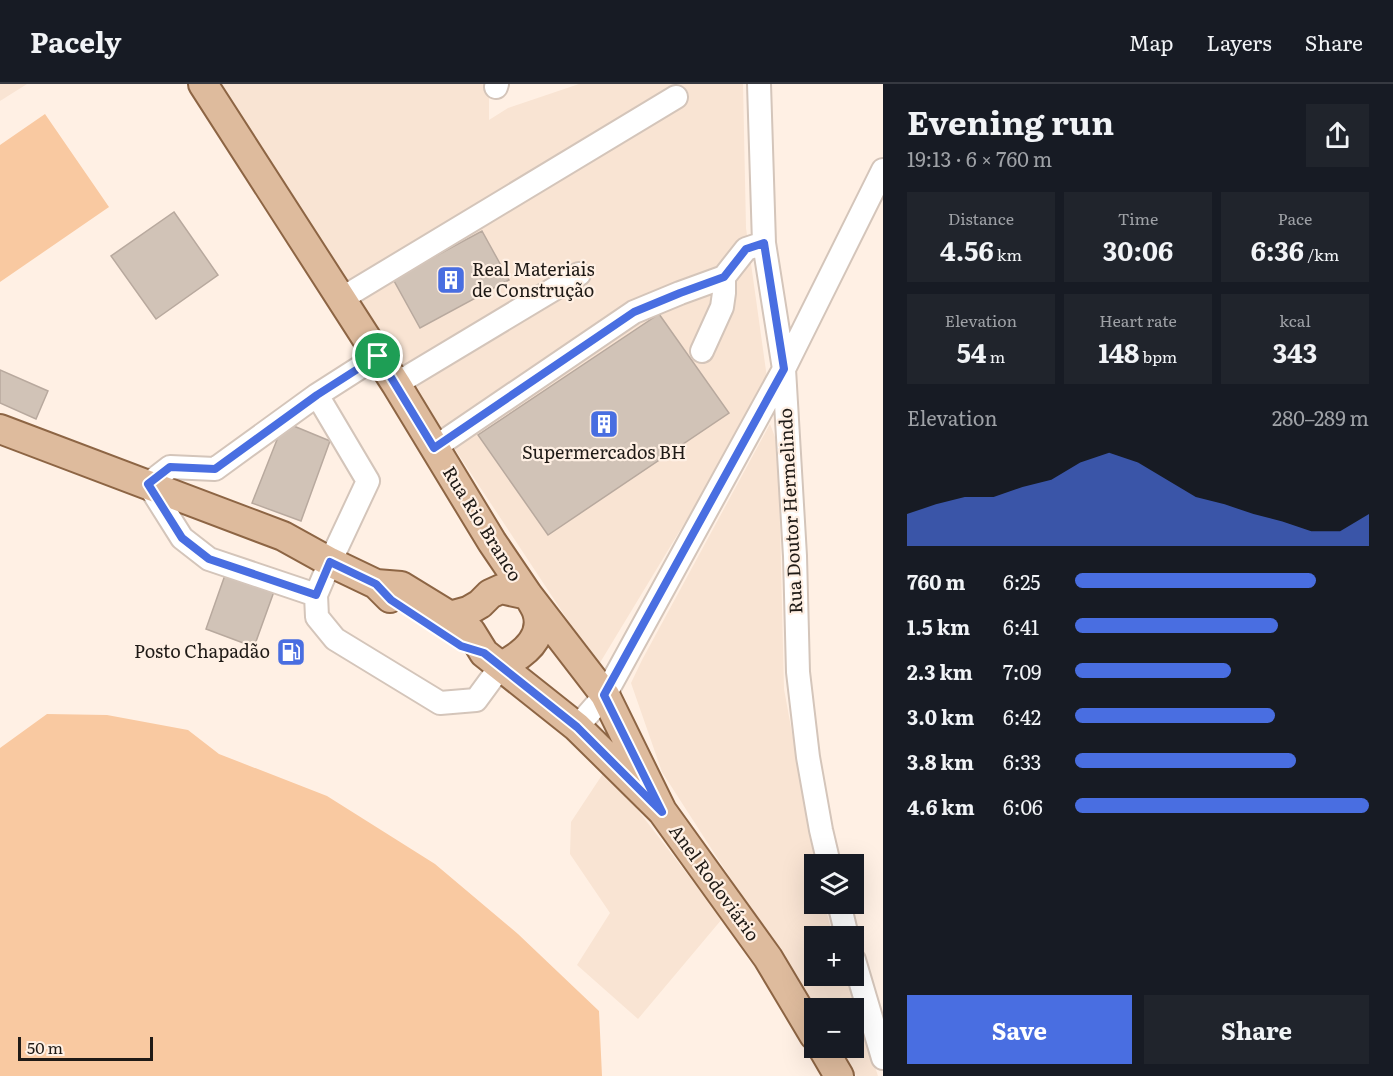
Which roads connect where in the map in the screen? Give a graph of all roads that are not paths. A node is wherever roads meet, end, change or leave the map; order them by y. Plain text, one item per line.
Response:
1 (203, 84) edge
2 (759, 84) edge
3 (676, 97) dead end
4 (883, 170) edge
5 (764, 243) junction
6 (579, 274) dead end
7 (724, 277) junction
8 (341, 299) junction
9 (702, 351) dead end
10 (378, 356) junction
11 (784, 369) junction
12 (396, 384) junction
13 (317, 395) junction
14 (0, 429) edge
15 (434, 448) junction
16 (148, 484) junction
17 (492, 542) junction
18 (330, 562) junction
19 (376, 584) junction
20 (490, 594) junction
21 (316, 595) junction
22 (528, 595) junction
23 (450, 616) junction
24 (493, 660) junction
25 (604, 695) junction
26 (577, 727) junction
27 (662, 812) junction
28 (827, 854) edge
29 (862, 986) edge
30 (804, 1018) edge
31 (828, 1058) edge
32 (883, 1058) edge
33 (839, 1076) edge

1 - 8 main road, Rua Rio Branco
2 - 5 street, Rua Doutor Hermelindo
3 - 8 street
4 - 11 street
5 - 7 street
5 - 11 street, Rua Doutor Hermelindo
6 - 12 street
7 - 9 street
7 - 15 street
8 - 10 main road, Rua Rio Branco
10 - 12 main road, Rua Rio Branco
10 - 13 street
11 - 25 street
11 - 28 street, Rua Doutor Hermelindo
12 - 15 main road, Rua Rio Branco
13 - 16 street
13 - 18 street
14 - 16 main road, Anel Rodoviário
15 - 17 main road, Rua Rio Branco
16 - 18 main road, Anel Rodoviário
16 - 21 street
17 - 20 main road
17 - 22 main road, Rua Rio Branco
18 - 19 main road, Anel Rodoviário
18 - 21 street
19 - 23 main road, Anel Rodoviário
19 - 24 main road, Anel Rodoviário
20 - 22 main road
20 - 23 main road
21 - 24 street
22 - 24 main road
22 - 25 main road, Rua Rio Branco
23 - 24 main road, Anel Rodoviário
24 - 26 main road, Anel Rodoviário
25 - 26 street
25 - 27 main road, Rua Rio Branco
26 - 27 main road, Anel Rodoviário
27 - 30 main road, Anel Rodoviário
29 - 32 street
31 - 33 main road

